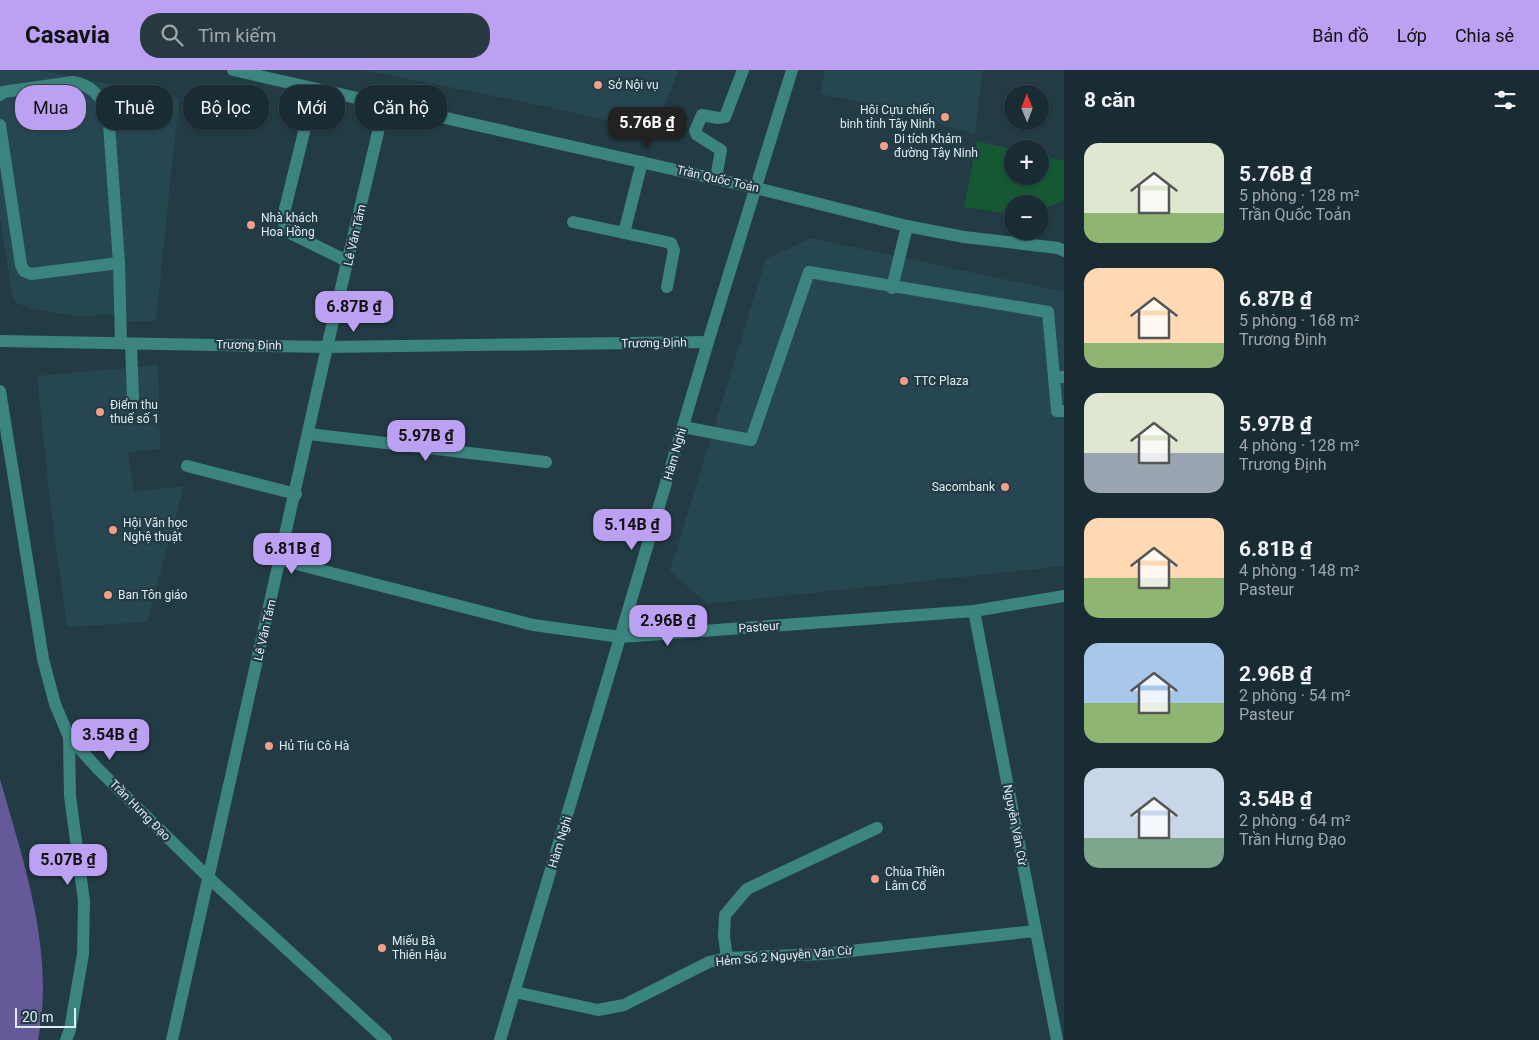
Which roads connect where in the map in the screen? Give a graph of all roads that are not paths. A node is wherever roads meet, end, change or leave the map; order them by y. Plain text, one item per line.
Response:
1 (233, 70) edge
2 (743, 70) edge
3 (792, 70) edge
4 (0, 95) edge
5 (355, 96) edge
6 (447, 117) edge
7 (0, 125) edge
8 (379, 130) edge
9 (304, 132) dead end
10 (642, 162) junction
11 (716, 178) junction
12 (756, 188) junction
13 (573, 222) dead end
14 (906, 226) junction
15 (624, 233) junction
16 (1062, 248) edge
17 (349, 262) junction
18 (119, 263) junction
19 (667, 287) dead end
20 (892, 288) junction
21 (0, 341) edge
22 (708, 342) junction
23 (126, 344) junction
24 (327, 347) junction
25 (1059, 377) edge
26 (0, 391) edge
27 (133, 398) dead end
28 (1064, 411) edge
29 (683, 427) junction
30 (309, 434) junction
31 (546, 462) dead end
32 (187, 466) dead end
33 (296, 494) junction
34 (281, 560) junction
35 (1064, 596) edge
36 (974, 610) junction
37 (621, 637) junction
38 (69, 737) junction
39 (877, 828) dead end
40 (209, 878) junction
41 (1035, 932) junction
42 (727, 958) junction
43 (515, 992) junction
44 (66, 1040) edge
45 (172, 1040) edge
46 (386, 1040) edge
47 (500, 1040) edge
48 (1057, 1040) edge

1 - 5 street, Trần Quốc Toản
2 - 11 street
3 - 12 street, Hàm Nghi
4 - 18 street
6 - 10 street, Trần Quốc Toản
7 - 18 street
8 - 17 street, Lê Văn Tám
9 - 17 street
10 - 11 street, Trần Quốc Toản
10 - 15 street
11 - 12 street, Trần Quốc Toản
12 - 14 street, Trần Quốc Toản
12 - 22 street, Hàm Nghi
13 - 15 street
14 - 16 street, Trần Quốc Toản
14 - 20 street
15 - 19 street
17 - 24 street, Lê Văn Tám
18 - 23 street
20 - 25 street
20 - 29 street
21 - 23 street, Trương Định
22 - 24 street, Trương Định
22 - 29 street, Hàm Nghi
23 - 24 street, Trương Định
23 - 27 street
24 - 30 street, Lê Văn Tám
25 - 28 street
26 - 38 street, Trần Hưng Đạo
29 - 37 street, Hàm Nghi
30 - 31 street
30 - 33 street, Lê Văn Tám
32 - 33 street
33 - 34 street, Lê Văn Tám
34 - 37 street, Pasteur
34 - 40 street, Lê Văn Tám
35 - 36 street, Pasteur
36 - 37 street, Pasteur
36 - 41 street, Nguyễn Văn Cừ
37 - 43 street, Hàm Nghi
38 - 40 street, Trần Hưng Đạo
38 - 44 street
39 - 42 street
40 - 45 street, Lê Văn Tám
40 - 46 street, Trần Hưng Đạo
41 - 42 street, Hẻm Số 2 Nguyễn Văn Cừ
41 - 48 street, Nguyễn Văn Cừ
42 - 43 street, Hẻm Số 2 Nguyễn Văn Cừ
43 - 47 street, Hàm Nghi

